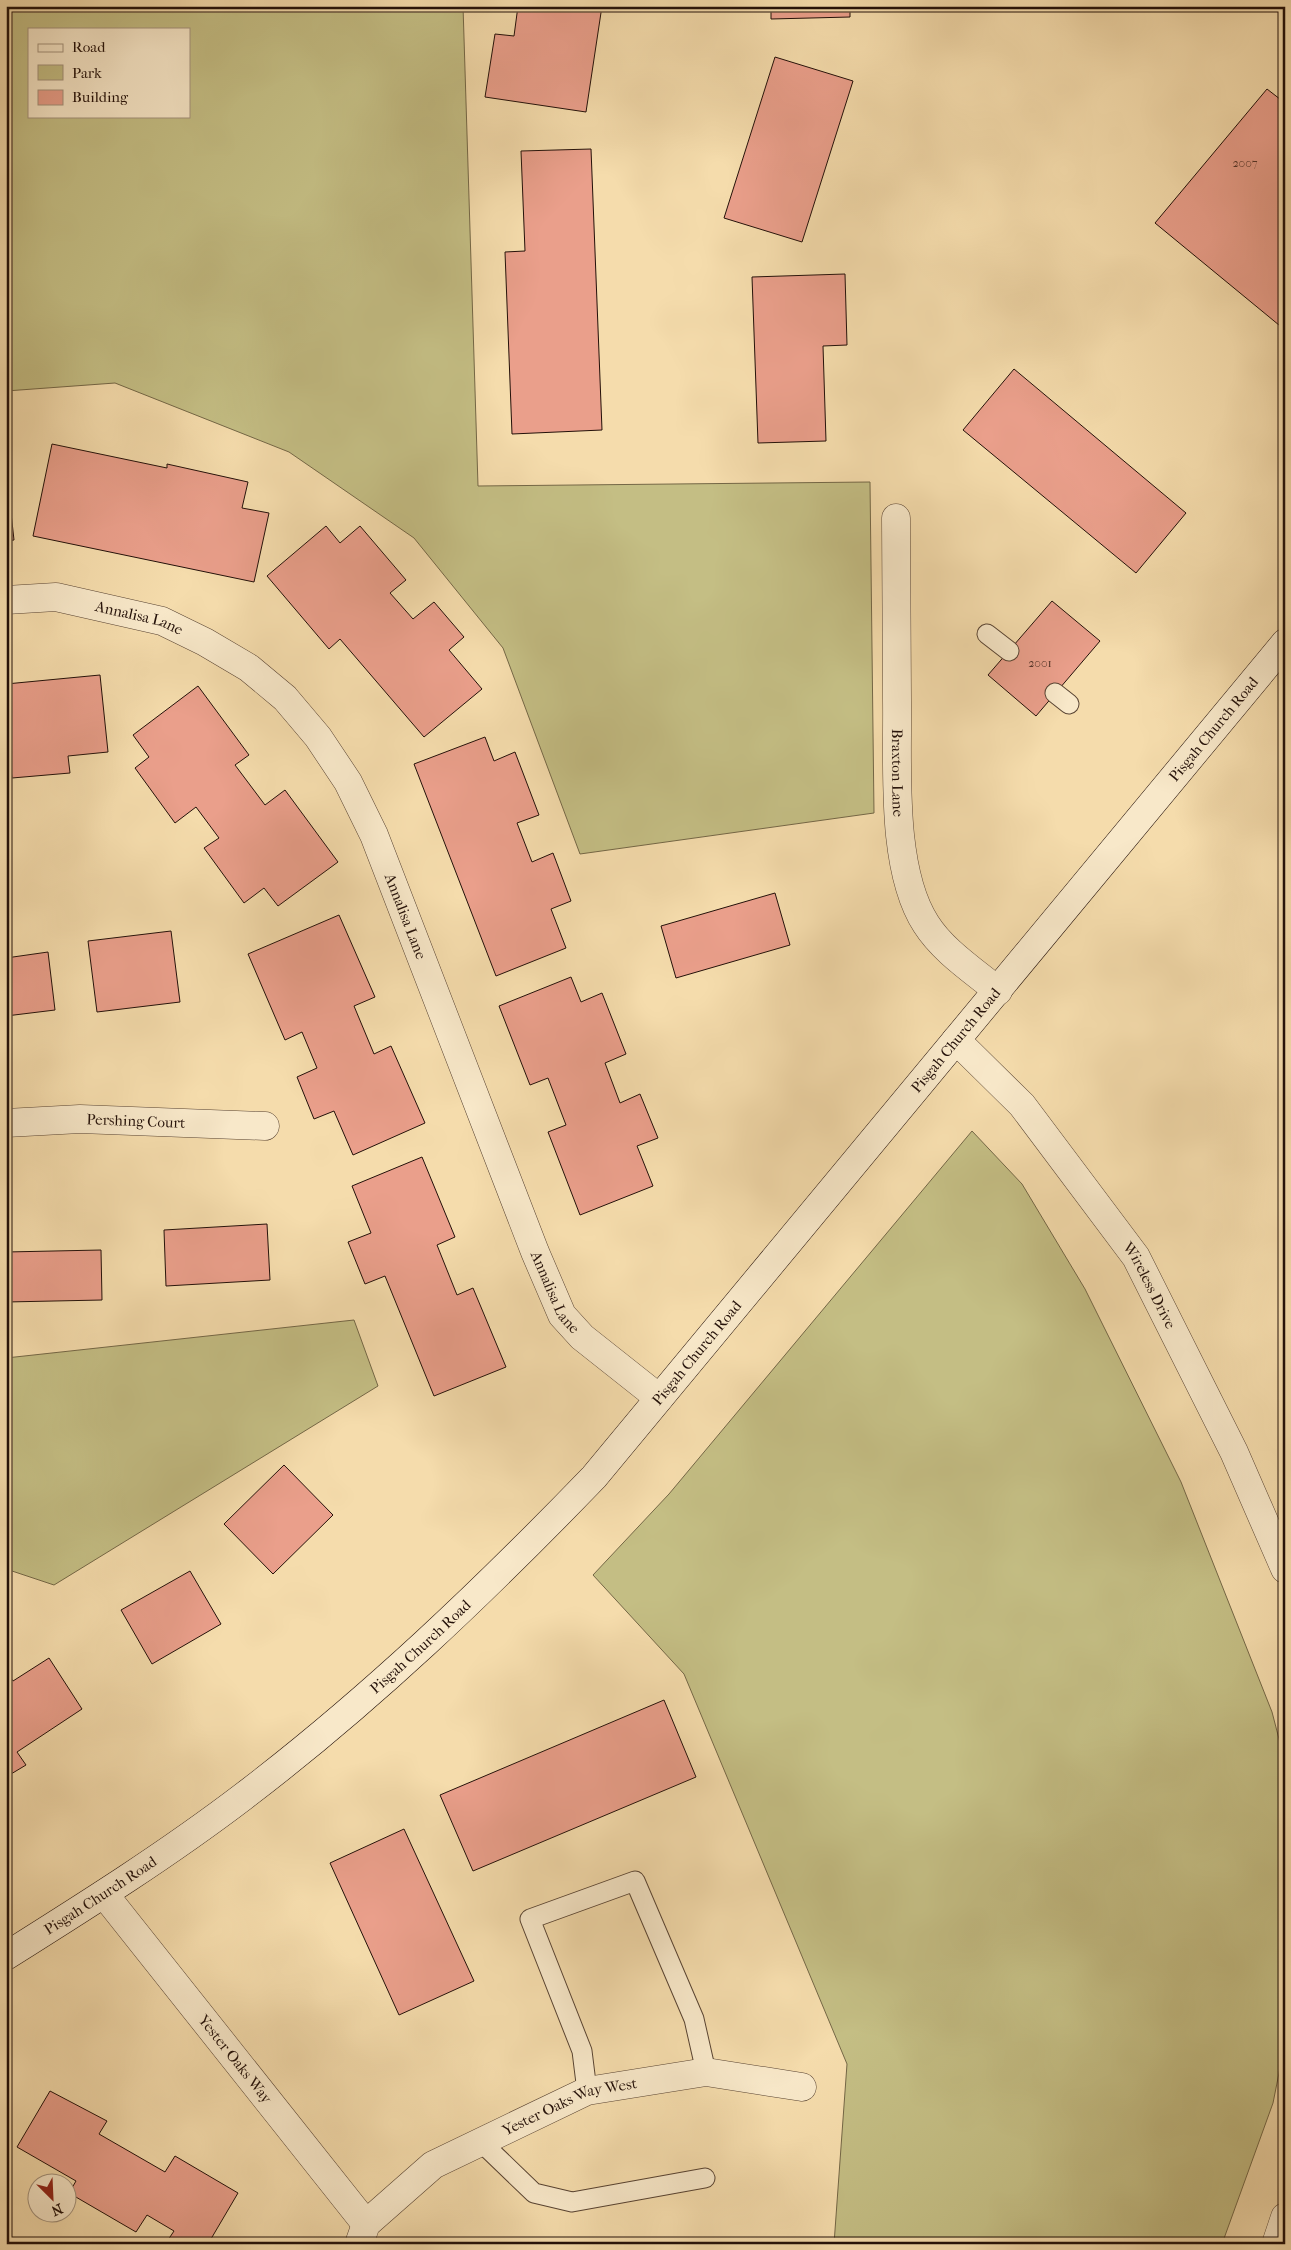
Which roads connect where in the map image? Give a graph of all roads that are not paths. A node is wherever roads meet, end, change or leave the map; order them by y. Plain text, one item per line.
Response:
1 (896, 518) dead end
2 (6, 600) edge
3 (987, 634) dead end
4 (1285, 643) edge
5 (1009, 651) dead end
6 (998, 991) junction
7 (956, 1040) junction
8 (6, 1123) edge
9 (265, 1126) dead end
10 (659, 1398) junction
11 (1285, 1569) edge
12 (104, 1894) junction
13 (6, 1956) edge
14 (706, 2072) junction
15 (802, 2087) dead end
16 (587, 2091) junction
17 (481, 2142) junction
18 (705, 2178) dead end
19 (1285, 2218) edge
20 (362, 2234) edge
21 (1276, 2244) edge

1 - 6 street, Braxton Lane
2 - 10 street, Annalisa Lane
3 - 5 lane
4 - 6 street, Pisgah Church Road
6 - 7 street, Pisgah Church Road
7 - 10 street, Pisgah Church Road
7 - 11 street, Wireless Drive
8 - 9 street, Pershing Court
10 - 12 street, Pisgah Church Road
12 - 13 street, Pisgah Church Road
12 - 20 street, Yester Oaks Way
14 - 15 street, Yester Oaks Way West
14 - 16 street, Yester Oaks Way West
14 - 16 lane
16 - 17 street, Yester Oaks Way West
17 - 18 lane
17 - 20 street, Yester Oaks Way West
19 - 21 street

